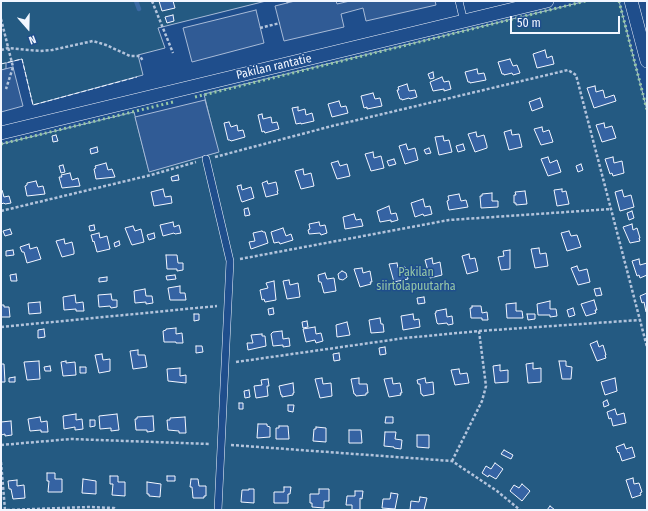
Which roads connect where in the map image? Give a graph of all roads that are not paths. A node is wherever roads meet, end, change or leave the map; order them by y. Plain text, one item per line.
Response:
1 (459, 1) edge
2 (547, 1) edge
3 (631, 1) edge
4 (464, 22) junction
5 (646, 55) edge
6 (1, 134) edge
7 (206, 159) road end
8 (218, 510) edge

1 - 4 lane
2 - 4 street, Pakilan rantatie
3 - 5 street
4 - 6 street, Pakilan rantatie
7 - 8 lane

